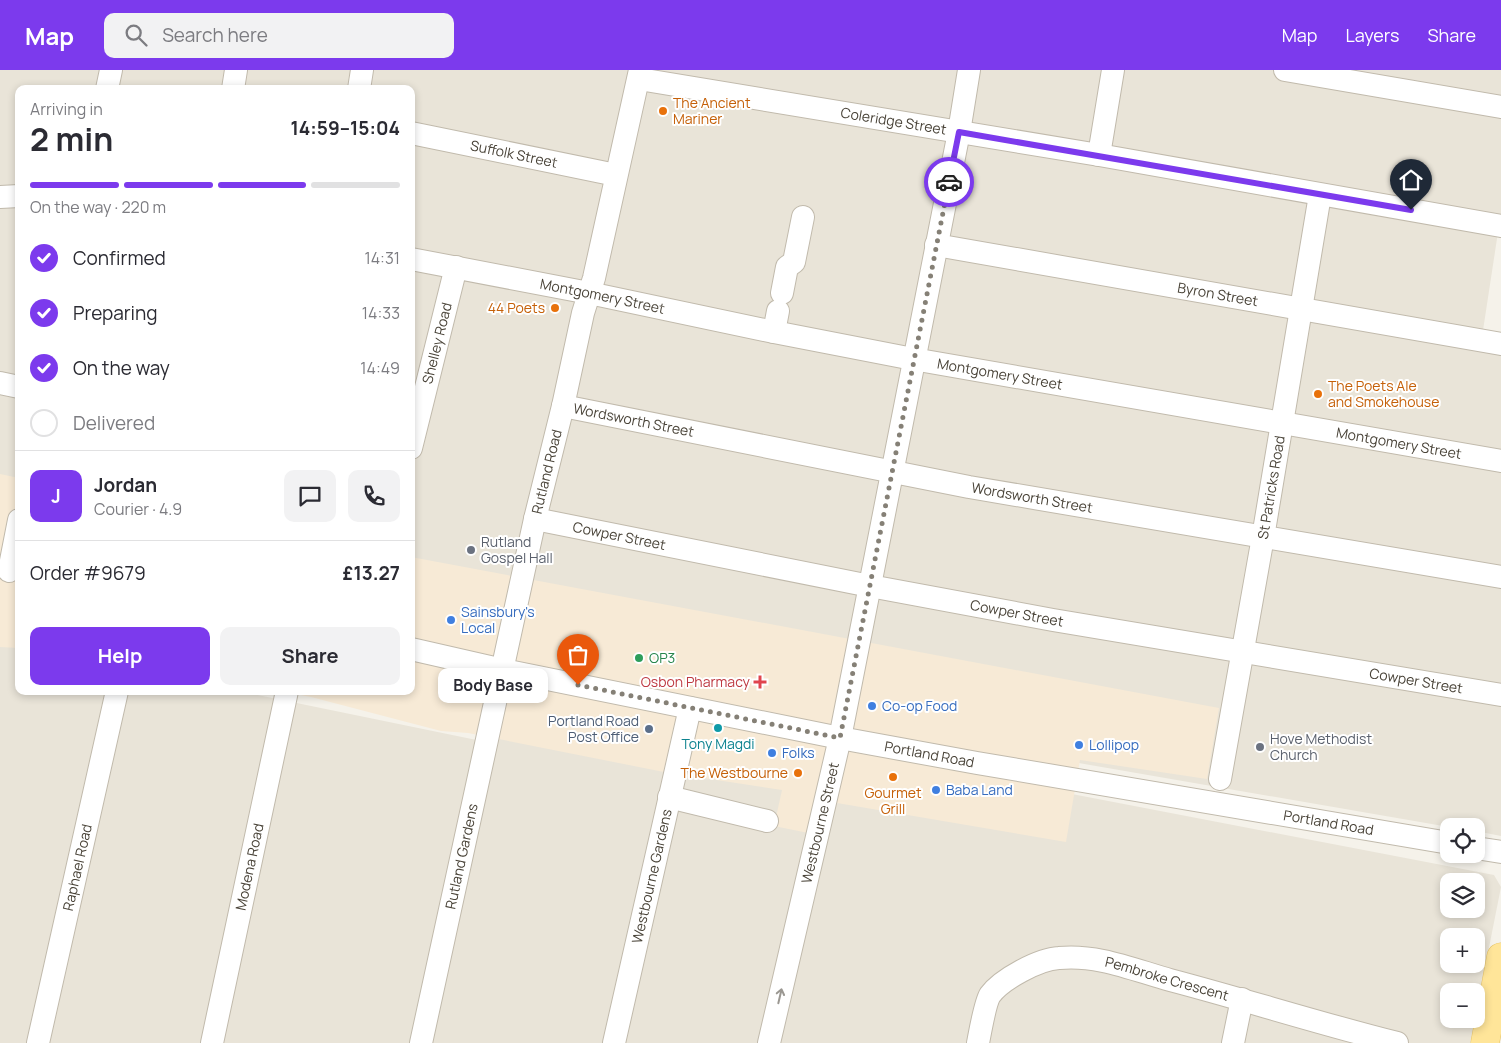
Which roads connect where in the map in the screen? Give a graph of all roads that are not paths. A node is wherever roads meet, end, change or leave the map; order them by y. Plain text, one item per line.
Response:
1 (111, 70) edge
2 (236, 70) edge
3 (362, 70) edge
4 (969, 70) edge
5 (1113, 70) edge
6 (1285, 70) edge
7 (639, 74) edge
8 (108, 85) edge
9 (234, 85) edge
10 (360, 85) edge
11 (1501, 107) edge
12 (959, 132) junction
13 (415, 134) edge
14 (1099, 155) junction
15 (616, 175) junction
16 (1320, 195) junction
17 (15, 196) edge
18 (0, 198) edge
19 (803, 217) dead end
20 (1501, 226) edge
21 (936, 245) junction
22 (415, 260) edge
23 (456, 268) junction
24 (589, 292) junction
25 (1302, 309) junction
26 (778, 312) junction
27 (1501, 344) edge
28 (914, 359) junction
29 (0, 384) edge
30 (15, 386) edge
31 (563, 406) junction
32 (1282, 423) junction
33 (415, 432) edge
34 (1501, 461) edge
35 (891, 472) junction
36 (535, 519) junction
37 (1263, 537) junction
38 (15, 541) edge
39 (9, 572) edge
40 (1501, 577) edge
41 (870, 586) junction
42 (415, 651) edge
43 (1243, 652) junction
44 (503, 670) junction
45 (116, 695) edge
46 (286, 695) edge
47 (1501, 696) edge
48 (690, 708) junction
49 (840, 738) junction
50 (1220, 779) dead end
51 (669, 797) junction
52 (767, 821) dead end
53 (1440, 841) edge
54 (1485, 849) edge
55 (1501, 852) edge
56 (1501, 956) edge
57 (1497, 996) edge
58 (1242, 999) junction
59 (38, 1043) edge
60 (212, 1043) edge
61 (421, 1043) edge
62 (614, 1043) edge
63 (769, 1043) edge
64 (978, 1043) edge
65 (1233, 1043) edge
66 (1397, 1043) edge
67 (1485, 1043) edge

1 - 8 street
2 - 9 street
3 - 10 street
4 - 12 street, Westbourne Street
5 - 14 street
6 - 11 street
7 - 12 street, Coleridge Street
7 - 15 street, Rutland Road
12 - 14 street, Coleridge Street
12 - 21 street, Westbourne Street
13 - 15 street, Suffolk Street
14 - 16 street, Coleridge Street
15 - 24 street, Rutland Road
16 - 20 street, Coleridge Street
16 - 25 street, St Patricks Road
17 - 18 street
19 - 26 street
21 - 25 street, Byron Street
21 - 28 street, Westbourne Street
22 - 23 street, Montgomery Street
23 - 24 street, Montgomery Street
23 - 33 street, Shelley Road
24 - 26 street, Montgomery Street
24 - 31 street, Rutland Road
25 - 27 street, Byron Street
25 - 32 street, St Patricks Road
26 - 28 street, Montgomery Street
28 - 32 street, Montgomery Street
28 - 35 street, Westbourne Street
29 - 30 street
31 - 35 street, Wordsworth Street
31 - 36 street, Rutland Road
32 - 34 street, Montgomery Street
32 - 37 street, St Patricks Road
35 - 37 street, Wordsworth Street
35 - 41 street, Westbourne Street
36 - 41 street, Cowper Street
36 - 44 street, Rutland Road
37 - 40 street, Wordsworth Street
37 - 43 street, St Patricks Road
38 - 39 street
41 - 43 street, Cowper Street
41 - 49 street, Westbourne Street
42 - 44 street, Portland Road
43 - 47 street, Cowper Street
43 - 50 street, St Patricks Road
44 - 48 street, Portland Road
44 - 61 street, Rutland Gardens
45 - 59 street, Raphael Road
46 - 60 street, Modena Road
48 - 49 street, Portland Road
48 - 51 street, Westbourne Gardens
49 - 53 street, Portland Road
63 -> 49 street, Westbourne Street
51 - 52 street
51 - 62 street, Westbourne Gardens
54 - 55 street
56 - 57 main road
57 - 67 main road
58 - 64 street, Pembroke Crescent
58 - 65 street
58 - 66 street, Pembroke Crescent

